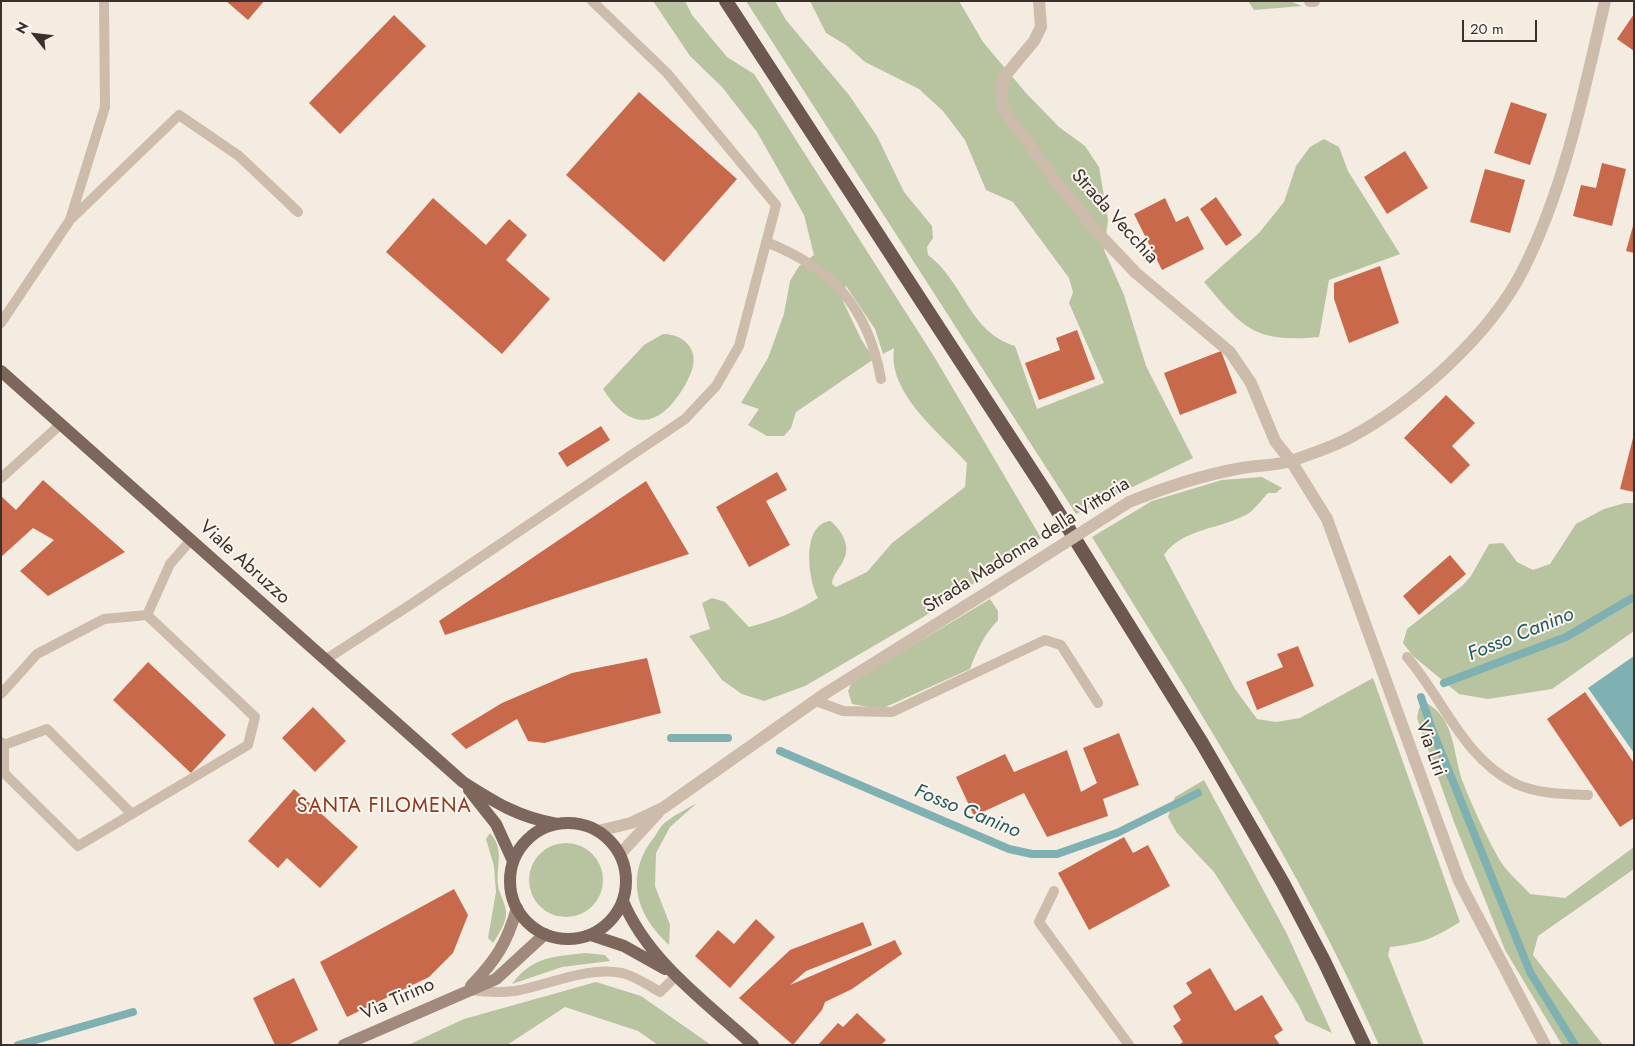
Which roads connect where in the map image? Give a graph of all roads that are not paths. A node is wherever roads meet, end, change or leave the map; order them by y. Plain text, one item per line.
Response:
1 (104, 1) edge
2 (592, 1) edge
3 (726, 1) edge
4 (1040, 1) edge
5 (1310, 1) edge
6 (1314, 1) edge
7 (1605, 1) edge
8 (298, 212) dead end
9 (70, 220) junction
10 (766, 242) junction
11 (1, 323) edge
12 (1, 371) edge
13 (881, 379) dead end
14 (61, 424) junction
15 (1291, 461) junction
16 (1, 478) edge
17 (191, 540) junction
18 (147, 616) junction
19 (1407, 657) dead end
20 (325, 660) junction
21 (1, 694) edge
22 (816, 700) junction
23 (1098, 703) dead end
24 (2, 743) edge
25 (463, 782) junction
26 (1588, 795) dead end
27 (663, 808) junction
28 (132, 814) junction
29 (557, 824) junction
30 (598, 831) junction
31 (620, 854) junction
32 (514, 861) junction
33 (1054, 891) dead end
34 (623, 901) junction
35 (517, 908) junction
36 (545, 934) junction
37 (590, 935) junction
38 (676, 976) junction
39 (468, 989) junction
40 (344, 1045) edge
41 (753, 1045) edge
42 (1129, 1045) edge
43 (1364, 1045) edge
44 (1545, 1045) edge

1 - 9 lane
2 - 10 lane
3 - 43 highway
4 - 15 street, Strada Vecchia
5 - 6 street
7 - 15 street, Strada Madonna della Vittoria
8 - 9 lane
9 - 11 lane
10 - 13 lane
10 - 20 lane
12 - 14 main road, Viale Abruzzo
14 - 16 lane
14 - 17 main road, Viale Abruzzo
15 - 22 street, Strada Madonna della Vittoria, bridge
15 - 44 street, Via Liri
17 - 18 lane
17 - 20 main road, Viale Abruzzo
18 - 21 lane
18 - 28 lane
19 - 26 lane
20 - 25 main road, Viale Abruzzo
22 - 23 lane
22 - 27 street, Strada Madonna della Vittoria
24 - 28 lane
24 - 28 lane
25 - 29 main road, Viale Abruzzo
25 - 32 main road, Viale Abruzzo
27 - 30 street, Strada Madonna della Vittoria
27 - 31 street, Strada Madonna della Vittoria
29 - 30 main road
29 - 32 main road
30 - 31 main road
31 - 34 main road
32 - 35 main road
33 - 42 lane
34 - 37 main road
34 - 38 main road
35 - 36 main road
35 - 39 main road, Via Tirino
36 - 37 main road
36 - 39 main road, Via Tirino
37 - 38 main road
38 - 39 lane
38 - 41 main road
39 - 40 main road, Via Tirino

